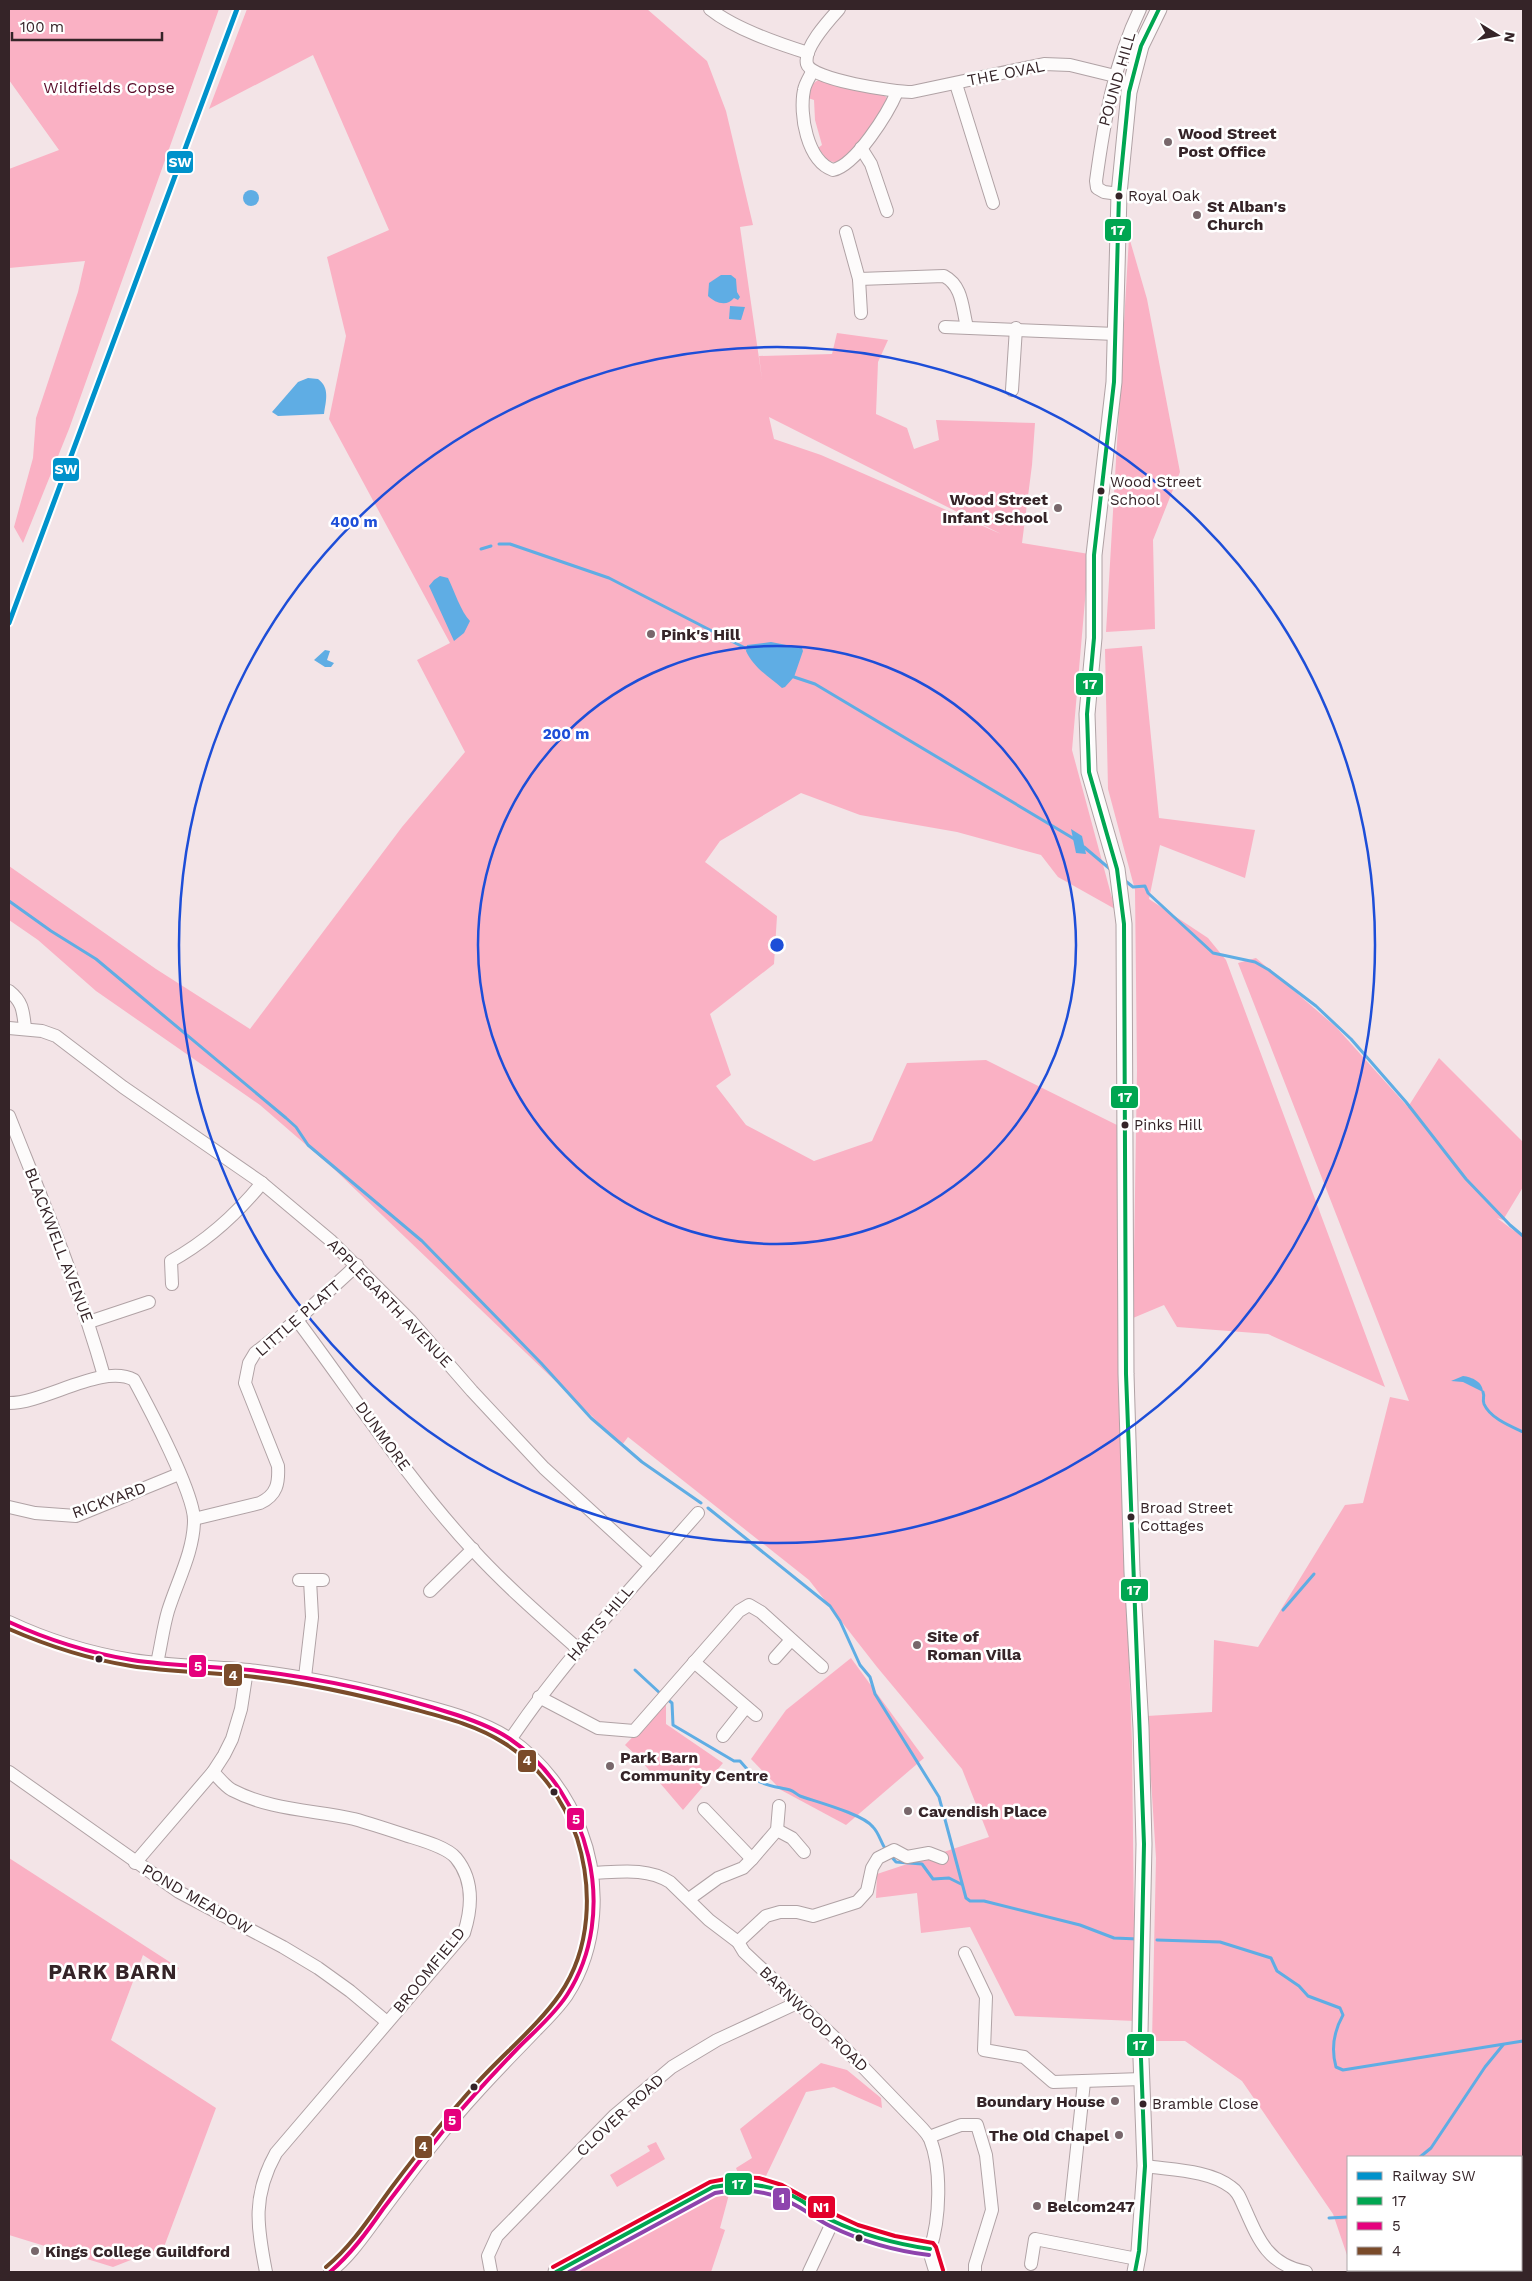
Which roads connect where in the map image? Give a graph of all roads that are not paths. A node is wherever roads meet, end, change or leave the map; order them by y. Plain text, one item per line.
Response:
1 (710, 9) edge
2 (839, 9) edge
3 (1140, 9) edge
4 (1159, 9) edge
5 (808, 53) junction
6 (812, 72) junction
7 (1116, 76) junction
8 (956, 84) junction
9 (897, 92) junction
10 (861, 148) junction
11 (1119, 194) junction
12 (993, 203) dead end
13 (887, 211) dead end
14 (846, 232) dead end
15 (859, 280) junction
16 (861, 313) dead end
17 (945, 327) dead end
18 (966, 327) junction
19 (1016, 328) junction
20 (1116, 334) junction
21 (1012, 390) dead end
22 (9, 991) edge
23 (9, 1028) edge
24 (25, 1028) junction
25 (9, 1116) edge
26 (262, 1183) junction
27 (162, 1252) dead end
28 (171, 1261) junction
29 (357, 1265) junction
30 (172, 1284) dead end
31 (149, 1302) dead end
32 (297, 1320) junction
33 (89, 1322) junction
34 (104, 1376) junction
35 (9, 1403) edge
36 (179, 1474) junction
37 (9, 1507) edge
38 (698, 1513) dead end
39 (194, 1519) junction
40 (473, 1550) junction
41 (651, 1566) junction
42 (310, 1580) dead end
43 (428, 1594) dead end
44 (9, 1622) edge
45 (791, 1640) junction
46 (578, 1649) junction
47 (775, 1658) dead end
48 (694, 1662) junction
49 (157, 1663) junction
50 (822, 1667) dead end
51 (247, 1670) junction
52 (305, 1678) junction
53 (539, 1697) junction
54 (723, 1736) dead end
55 (510, 1740) junction
56 (9, 1772) edge
57 (212, 1772) junction
58 (779, 1806) dead end
59 (704, 1809) dead end
60 (777, 1830) junction
61 (804, 1852) dead end
62 (942, 1858) dead end
63 (752, 1859) junction
64 (135, 1863) junction
65 (592, 1873) junction
66 (689, 1899) junction
67 (738, 1942) junction
68 (965, 1953) dead end
69 (797, 2003) junction
70 (387, 2022) junction
71 (1142, 2079) junction
72 (1084, 2082) junction
73 (929, 2137) junction
74 (1145, 2166) junction
75 (1071, 2204) dead end
76 (833, 2221) junction
77 (930, 2249) junction
78 (1031, 2264) dead end
79 (1136, 2266) edge
80 (266, 2272) edge
81 (330, 2272) edge
82 (491, 2272) edge
83 (556, 2272) edge
84 (809, 2272) edge
85 (937, 2272) edge
86 (975, 2272) edge
87 (1306, 2272) edge

1 - 5 street
2 - 5 street
3 - 7 street, POUND HILL
4 - 11 street
5 - 6 street
6 - 9 street, THE OVAL
6 - 10 street
7 - 8 street, THE OVAL
7 - 11 street, POUND HILL
8 - 9 street, THE OVAL
8 - 12 street
9 - 10 street
10 - 13 street
11 - 20 street
14 - 15 street
15 - 16 street
15 - 18 street
17 - 18 street
18 - 19 street
19 - 20 street
19 - 21 street
20 - 71 street
22 - 24 street
23 - 24 street, APPLEGARTH AVENUE
24 - 26 street, APPLEGARTH AVENUE
25 - 33 street, BLACKWELL AVENUE
26 - 28 street
26 - 29 street, APPLEGARTH AVENUE
27 - 28 street
28 - 30 street
29 - 32 street, LITTLE PLATT
29 - 41 street, APPLEGARTH AVENUE
31 - 33 street
32 - 39 street, LITTLE PLATT
32 - 40 street, DUNMORE
33 - 34 street, BLACKWELL AVENUE
34 - 35 street
34 - 36 street
36 - 37 street, RICKYARD
36 - 39 street
38 - 41 street, HARTS HILL
39 - 49 street
40 - 43 street
40 - 46 street, DUNMORE
41 - 46 street, HARTS HILL
42 - 52 street
44 - 49 street
45 - 47 street
45 - 48 street
45 - 50 street
46 - 53 street, HARTS HILL
48 - 53 street
48 - 54 street
49 - 51 street
51 - 52 street
51 - 57 street
52 - 55 street
53 - 55 street, HARTS HILL
55 - 65 street
56 - 64 street, POND MEADOW
57 - 64 street
57 - 70 street, BROOMFIELD
58 - 60 street
59 - 63 street
60 - 61 street
60 - 63 street
62 - 67 street
63 - 66 street
64 - 70 street, POND MEADOW
65 - 66 street, BARNWOOD ROAD
65 - 81 street
66 - 67 street, BARNWOOD ROAD
67 - 69 street, BARNWOOD ROAD
68 - 72 street
69 - 73 street, BARNWOOD ROAD
69 - 82 street, CLOVER ROAD
70 - 80 street, BROOMFIELD
71 - 72 street
71 - 74 street
72 - 75 street
73 - 77 street, BARNWOOD ROAD
73 - 86 street
74 - 79 street
74 - 87 street
76 - 77 street
76 - 83 street
76 - 84 street
77 - 85 street
78 - 79 street

